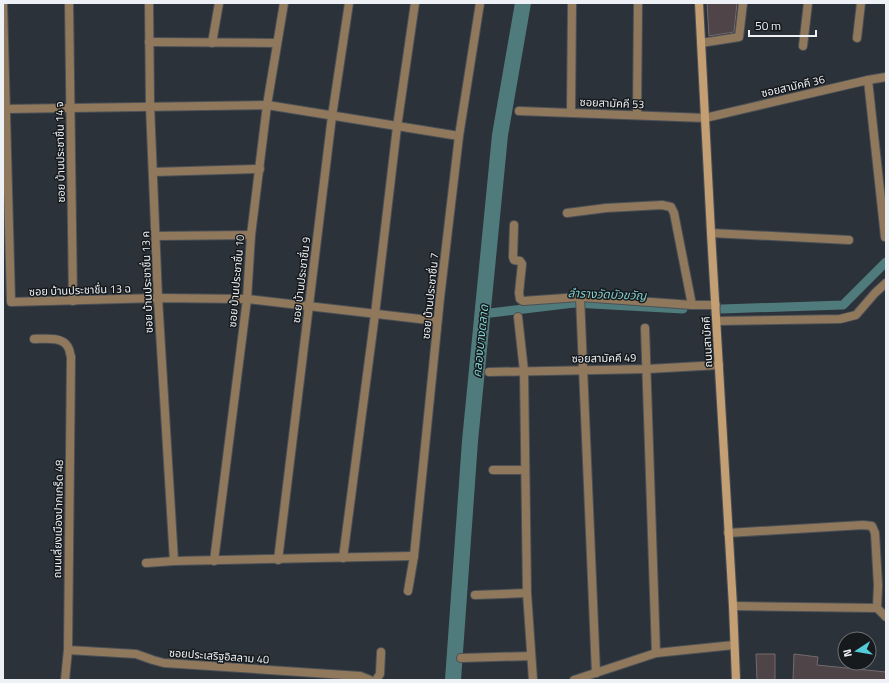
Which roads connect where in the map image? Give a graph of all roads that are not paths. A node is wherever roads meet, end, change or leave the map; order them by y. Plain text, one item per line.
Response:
1 (3, 3) edge
2 (69, 3) edge
3 (149, 3) edge
4 (219, 3) edge
5 (284, 3) edge
6 (349, 3) edge
7 (415, 3) edge
8 (480, 3) edge
9 (572, 3) edge
10 (638, 3) edge
11 (699, 3) edge
12 (743, 3) edge
13 (808, 3) edge
14 (861, 3) edge
15 (857, 38) dead end
16 (149, 42) junction
17 (701, 42) junction
18 (4, 43) edge
19 (212, 43) junction
20 (277, 43) junction
21 (803, 46) dead end
22 (886, 76) edge
23 (868, 80) junction
24 (267, 105) junction
25 (150, 106) junction
26 (71, 108) junction
27 (4, 109) edge
28 (519, 111) dead end
29 (571, 113) junction
30 (637, 115) junction
31 (332, 116) junction
32 (706, 118) junction
33 (396, 127) junction
34 (459, 136) junction
35 (260, 170) junction
36 (153, 172) junction
37 (567, 213) dead end
38 (885, 219) edge
39 (514, 225) dead end
40 (711, 233) junction
41 (250, 235) junction
42 (156, 236) junction
43 (885, 238) edge
44 (850, 240) dead end
45 (886, 283) edge
46 (158, 298) junction
47 (247, 299) junction
48 (73, 301) junction
49 (580, 301) junction
50 (692, 305) junction
51 (309, 306) junction
52 (716, 306) junction
53 (375, 314) junction
54 (518, 317) dead end
55 (437, 321) junction
56 (717, 321) junction
57 (645, 328) dead end
58 (34, 339) dead end
59 (719, 365) junction
60 (647, 369) junction
61 (584, 370) junction
62 (524, 371) junction
63 (488, 372) dead end
64 (493, 470) dead end
65 (525, 470) junction
66 (728, 533) junction
67 (414, 556) junction
68 (343, 558) junction
69 (278, 560) junction
70 (174, 561) junction
71 (214, 561) junction
72 (146, 562) dead end
73 (408, 591) dead end
74 (528, 593) junction
75 (475, 595) dead end
76 (733, 606) junction
77 (877, 608) junction
78 (886, 617) edge
79 (734, 645) junction
80 (68, 650) junction
81 (381, 652) dead end
82 (656, 652) junction
83 (531, 656) junction
84 (461, 658) dead end
85 (596, 673) junction
86 (65, 680) edge
87 (370, 680) edge
88 (376, 680) edge
89 (533, 680) edge
90 (574, 680) edge
91 (736, 680) edge

1 - 18 street
2 - 26 street, ซอย บ้านประชาชื่น 14 จ
3 - 16 street, ซอย บ้านประชาชื่น 13 ค
4 - 19 street
5 - 20 street, ซอย บ้านประชาชื่น 10
6 - 31 street, ซอย บ้านประชาชื่น 9
7 - 33 street
8 - 34 street, ซอย บ้านประชาชื่น 7
9 - 29 street
10 - 30 street
11 - 17 main road, ถนนสามัคคี
12 - 17 street
13 - 21 street
14 - 15 street
16 - 19 street
16 - 25 street, ซอย บ้านประชาชื่น 13 ค
17 - 32 main road, ถนนสามัคคี
18 - 27 street
19 - 20 street
20 - 24 street, ซอย บ้านประชาชื่น 10
22 - 23 street, ซอยสามัคคี 36
23 - 32 street, ซอยสามัคคี 36
23 - 38 street
24 - 25 street
24 - 31 street
24 - 35 street, ซอย บ้านประชาชื่น 10
25 - 26 street
25 - 36 street, ซอย บ้านประชาชื่น 13 ค
26 - 27 street
26 - 48 street, ซอย บ้านประชาชื่น 14 จ
27 - 48 street, ซอย บ้านประชาชื่น 13 ฉ
28 - 29 street, ซอยสามัคคี 53
29 - 30 street, ซอยสามัคคี 53
30 - 32 street, ซอยสามัคคี 53
31 - 33 street
31 - 51 street, ซอย บ้านประชาชื่น 9
32 - 40 main road, ถนนสามัคคี
33 - 34 street
33 - 53 street
34 - 55 street, ซอย บ้านประชาชื่น 7
35 - 36 street
35 - 41 street, ซอย บ้านประชาชื่น 10
36 - 42 street, ซอย บ้านประชาชื่น 13 ค
37 - 50 street
38 - 43 street
39 - 49 street
40 - 44 street
40 - 52 main road, ถนนสามัคคี
41 - 42 street
41 - 47 street, ซอย บ้านประชาชื่น 10
42 - 46 street, ซอย บ้านประชาชื่น 13 ค
45 - 56 street
46 - 47 street, ซอย บ้านประชาชื่น 13 ฉ
46 - 48 street, ซอย บ้านประชาชื่น 13 ฉ
46 - 70 street, ซอย บ้านประชาชื่น 13 ค
47 - 51 street, ซอย บ้านประชาชื่น 13 ฉ
47 - 71 street, ซอย บ้านประชาชื่น 10
49 - 50 street
49 - 61 street
50 - 52 street
51 - 53 street, ซอย บ้านประชาชื่น 13 ฉ
51 - 69 street, ซอย บ้านประชาชื่น 9
52 - 56 main road, ถนนสามัคคี
53 - 55 street, ซอย บ้านประชาชื่น 13 ฉ
53 - 68 street
54 - 62 street
55 - 67 street, ซอย บ้านประชาชื่น 7
56 - 59 main road, ถนนสามัคคี
57 - 60 street
58 - 80 street, ถนนเลี่ยงเมืองปากเกร็ด 48
59 - 60 street, ซอยสามัคคี 49
59 - 66 main road, ถนนสามัคคี
60 - 61 street, ซอยสามัคคี 49
60 - 82 street
61 - 62 street, ซอยสามัคคี 49
61 - 85 street
62 - 63 street, ซอยสามัคคี 49
62 - 65 street
64 - 65 street
65 - 74 street
66 - 76 main road, ถนนสามัคคี
66 - 77 street
67 - 68 street
67 - 73 street, ซอย บ้านประชาชื่น 7
68 - 69 street
69 - 71 street
70 - 71 street
70 - 72 street
74 - 75 street
74 - 83 street
76 - 77 street
76 - 79 main road, ถนนสามัคคี
77 - 78 street
79 - 82 street
79 - 91 main road, ถนนสามัคคี
80 - 86 street, ถนนเลี่ยงเมืองปากเกร็ด 48
80 - 87 street, ซอยประเสริฐอิสลาม 40
81 - 88 street
82 - 85 street
83 - 84 street
83 - 89 street
85 - 90 street

